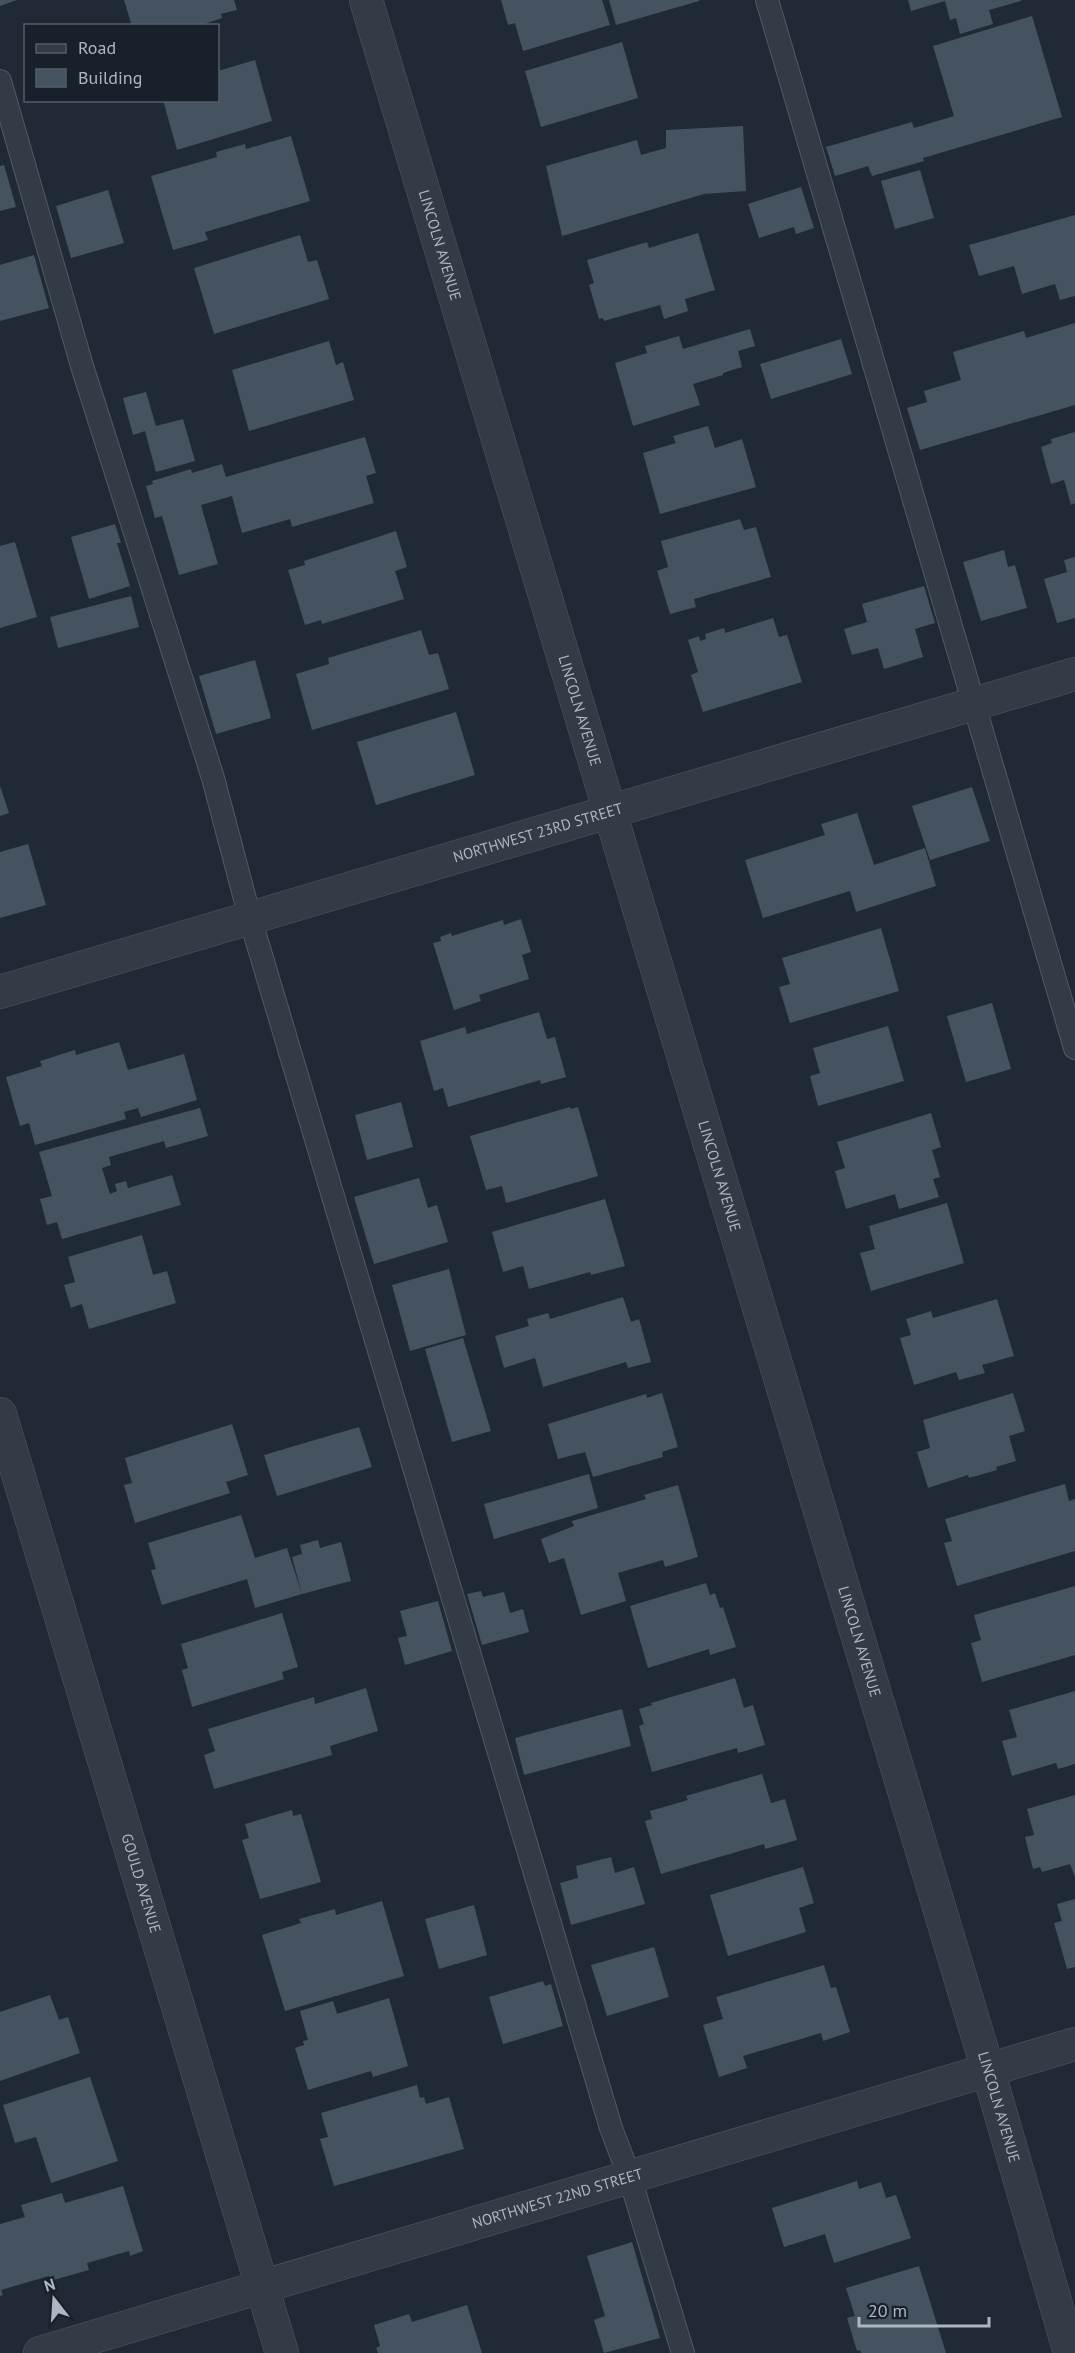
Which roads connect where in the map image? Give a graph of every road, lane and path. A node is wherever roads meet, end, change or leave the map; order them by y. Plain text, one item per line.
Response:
1 (366, 0) edge
2 (767, 0) edge
3 (0, 81) edge
4 (1075, 674) edge
5 (973, 703) junction
6 (610, 813) junction
7 (250, 918) junction
8 (0, 992) edge
9 (1075, 1048) edge
10 (0, 1414) edge
11 (1075, 2044) edge
12 (987, 2070) junction
13 (630, 2178) junction
14 (262, 2286) junction
15 (40, 2353) edge
16 (282, 2353) edge
17 (683, 2353) edge
18 (1070, 2353) edge

1 - 6 street, LINCOLN AVENUE
2 - 5 lane
3 - 7 lane
4 - 5 street, NORTHWEST 23RD STREET
5 - 6 street, NORTHWEST 23RD STREET
5 - 9 lane
6 - 7 street, NORTHWEST 23RD STREET
6 - 12 street, LINCOLN AVENUE
7 - 8 street, NORTHWEST 23RD STREET
7 - 13 lane
10 - 14 street, GOULD AVENUE
11 - 12 street, NORTHWEST 22ND STREET
12 - 13 street, NORTHWEST 22ND STREET
12 - 18 street, LINCOLN AVENUE
13 - 14 street, NORTHWEST 22ND STREET
13 - 17 lane
14 - 15 street, NORTHWEST 22ND STREET
14 - 16 street, GOULD AVENUE

